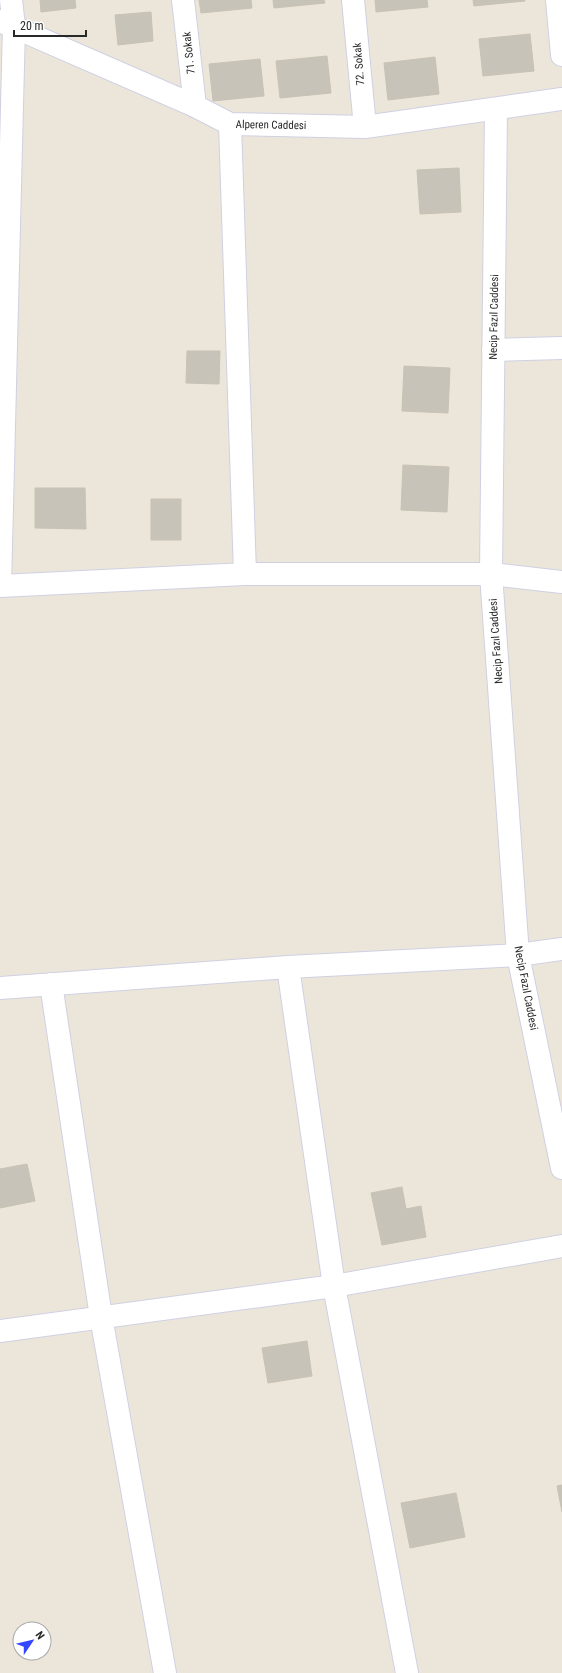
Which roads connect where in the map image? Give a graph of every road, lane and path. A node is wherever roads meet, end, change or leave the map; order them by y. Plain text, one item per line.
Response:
1 (10, 0) edge
2 (183, 0) edge
3 (353, 0) edge
4 (557, 0) edge
5 (7, 23) edge
6 (562, 55) edge
7 (562, 99) edge
8 (195, 106) junction
9 (496, 110) junction
10 (230, 124) junction
11 (365, 128) junction
12 (562, 348) edge
13 (493, 350) junction
14 (245, 574) junction
15 (491, 574) junction
16 (562, 582) edge
17 (562, 949) edge
18 (518, 955) junction
19 (288, 967) junction
20 (51, 984) junction
21 (0, 988) edge
22 (562, 1168) edge
23 (562, 1246) edge
24 (334, 1286) junction
25 (101, 1317) junction
26 (0, 1331) edge
27 (165, 1673) edge
28 (407, 1673) edge

1 - 5 street
2 - 8 street, 71. Sokak
3 - 11 street, 72. Sokak
4 - 6 street
5 - 8 street, Alperen Caddesi
5 - 14 street
7 - 9 street, Alperen Caddesi
8 - 10 street, Alperen Caddesi
9 - 11 street, Alperen Caddesi
9 - 13 street, Necip Fazıl Caddesi
10 - 11 street, Alperen Caddesi
10 - 14 street
12 - 13 street
13 - 15 street, Necip Fazıl Caddesi
14 - 15 street
15 - 16 street
15 - 18 street, Necip Fazıl Caddesi
17 - 18 street
18 - 19 street
18 - 22 street, Necip Fazıl Caddesi
19 - 20 street
19 - 24 street
20 - 21 street
20 - 25 street
23 - 24 street
24 - 25 street
24 - 28 street
25 - 26 street
25 - 27 street

